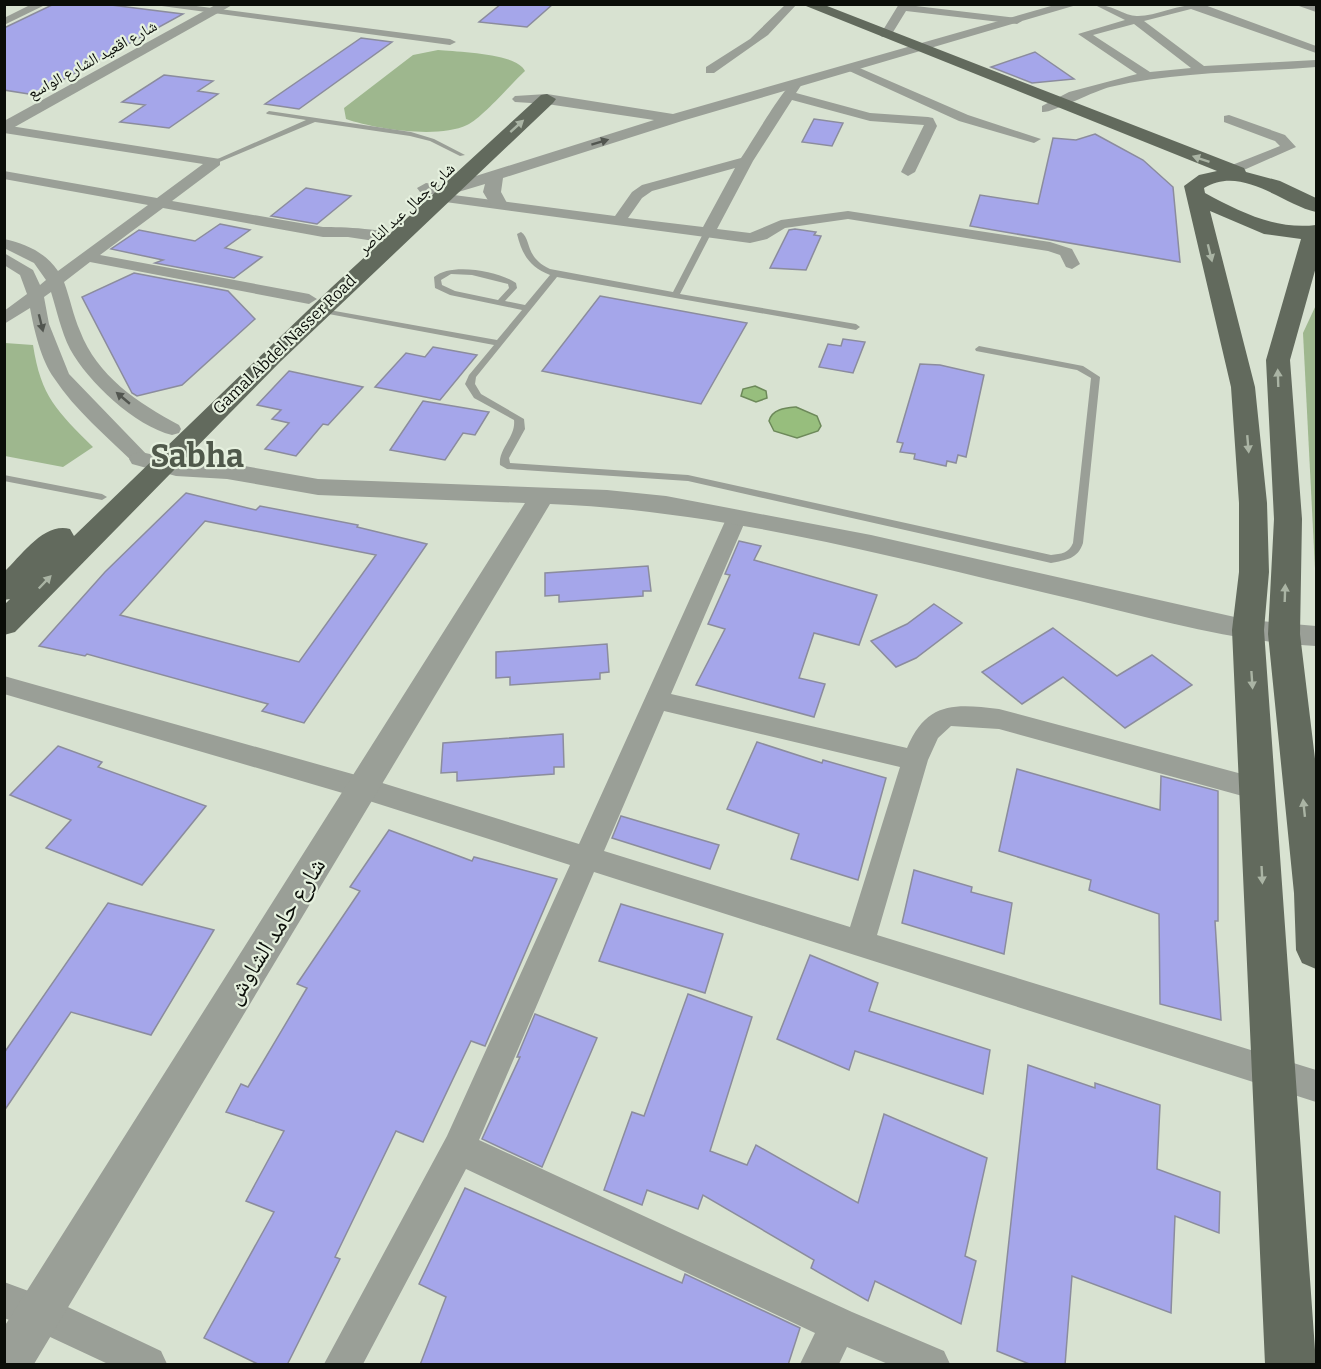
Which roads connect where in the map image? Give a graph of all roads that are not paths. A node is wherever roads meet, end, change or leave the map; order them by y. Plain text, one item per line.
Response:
1 (42, 4) edge
2 (152, 4) edge
3 (228, 4) edge
4 (1074, 4) edge
5 (1098, 4) edge
6 (1303, 4) edge
7 (797, 5) edge
8 (1195, 5) edge
9 (904, 6) edge
10 (1317, 9) edge
11 (214, 12) junction
12 (1135, 20) junction
13 (1017, 21) junction
14 (4, 22) edge
15 (1307, 34) dead end
16 (886, 35) junction
17 (1279, 38) junction
18 (450, 42) dead end
19 (913, 50) junction
20 (1317, 50) edge
21 (1317, 64) edge
22 (851, 68) junction
23 (710, 70) dead end
24 (1203, 71) junction
25 (1150, 76) junction
26 (792, 90) junction
27 (520, 99) joint
28 (547, 99) junction
29 (1051, 106) junction
30 (269, 113) dead end
31 (676, 118) junction
32 (1229, 118) dead end
33 (315, 119) junction
34 (4, 129) edge
35 (1034, 139) dead end
36 (462, 155) junction
37 (746, 161) junction
38 (214, 162) junction
39 (1232, 170) junction
40 (908, 172) dead end
41 (495, 174) junction
42 (4, 175) edge
43 (1186, 181) junction
44 (1255, 181) junction
45 (436, 192) junction
46 (498, 203) junction
47 (156, 204) junction
48 (619, 220) junction
49 (1314, 220) edge
50 (708, 232) junction
51 (521, 234) dead end
52 (381, 241) junction
53 (4, 243) edge
54 (86, 257) junction
55 (4, 258) edge
56 (1072, 264) dead end
57 (555, 274) junction
58 (56, 282) junction
59 (676, 294) junction
60 (36, 296) junction
61 (499, 303) junction
62 (313, 305) junction
63 (526, 308) junction
64 (4, 319) edge
65 (856, 327) dead end
66 (499, 343) junction
67 (978, 349) dead end
68 (184, 430) junction
69 (151, 462) junction
70 (227, 471) junction
71 (4, 478) edge
72 (102, 496) junction
73 (541, 497) junction
74 (737, 516) junction
75 (4, 590) edge
76 (4, 624) edge
77 (1248, 630) junction
78 (1284, 634) junction
79 (1317, 636) edge
80 (4, 685) edge
81 (658, 700) junction
82 (915, 760) junction
83 (363, 788) junction
84 (1257, 789) junction
85 (588, 857) junction
86 (860, 942) junction
87 (1317, 950) edge
88 (1273, 1071) junction
89 (1317, 1086) edge
90 (459, 1148) junction
91 (4, 1300) edge
92 (40, 1313) junction
93 (839, 1325) junction
94 (8, 1365) edge
95 (148, 1365) edge
96 (343, 1365) edge
97 (819, 1365) edge
98 (931, 1365) edge
99 (1291, 1365) edge

1 - 14 street
2 - 11 street
3 - 11 street, شارع اقعيد الشارع الواسع
4 - 13 street
5 - 12 street
6 - 10 street
7 - 16 main road
7 - 19 main road
7 - 23 street
8 - 12 street
8 - 17 street
9 - 13 street
9 - 16 street
11 - 18 street
11 - 34 street, شارع اقعيد الشارع الواسع
12 - 24 street
12 - 25 street
13 - 19 street
15 - 17 street
16 - 19 main road
17 - 20 street
19 - 22 street
19 - 29 main road
21 - 24 street
22 - 26 street
22 - 35 street
24 - 25 street
25 - 29 street
26 - 31 street
26 - 37 street
26 - 40 street
27 - 28 street
27 - 36 main road, شارع جمال عبد الناصر
28 - 31 street
45 -> 28 main road, Gamal Abdel Nasser Road
39 -> 29 main road
29 - 43 main road
30 - 33 lane
41 -> 31 street
32 - 39 street
33 - 36 lane
33 - 38 lane
34 - 38 street
36 - 45 main road, شارع جمال عبد الناصر
37 - 48 street
37 - 50 street
38 - 47 street
39 - 44 main road
41 - 45 street
41 - 46 street
42 - 47 street
43 - 44 main road
43 - 49 main road
43 -> 77 main road
44 - 49 main road
45 - 46 street
45 - 52 main road, Gamal Abdel Nasser Road
46 - 48 street
47 - 52 street
47 - 54 street
48 - 50 street
78 -> 49 main road
50 - 56 street
50 - 59 lane
51 - 57 lane
52 - 62 main road, Gamal Abdel Nasser Road
53 - 58 street
54 - 58 street
54 - 62 street
55 - 60 street
57 - 59 lane
57 - 63 lane
58 - 60 street
68 -> 58 street
59 - 65 lane
60 - 64 street
60 -> 69 street
61 - 61 lane
61 - 63 lane
62 - 66 lane
62 - 68 main road, Gamal Abdel Nasser Road
63 - 66 lane
66 - 67 lane
68 - 69 main road, Gamal Abdel Nasser Road
68 - 70 street
69 - 70 street
69 - 72 main road
76 -> 69 main road, Gamal Abdel Nasser Road
70 - 73 street
71 - 72 lane
72 - 75 main road
73 - 74 street
73 - 83 street, شارع حامد الشاوش
74 - 77 street
74 - 81 street
77 - 78 street
77 -> 84 main road
78 - 79 street
87 -> 78 main road
80 - 83 street
81 - 82 street
81 - 85 street
82 - 84 street
82 - 86 street
83 - 85 street
83 - 92 street, شارع حامد الشاوش
84 -> 88 main road
85 - 86 street
85 - 90 street
86 - 88 street
88 - 89 street
88 - 99 main road
90 - 93 street
90 - 96 street
91 - 92 street
92 - 94 street, شارع حامد الشاوش
92 - 95 street
93 - 97 street
93 - 98 street

